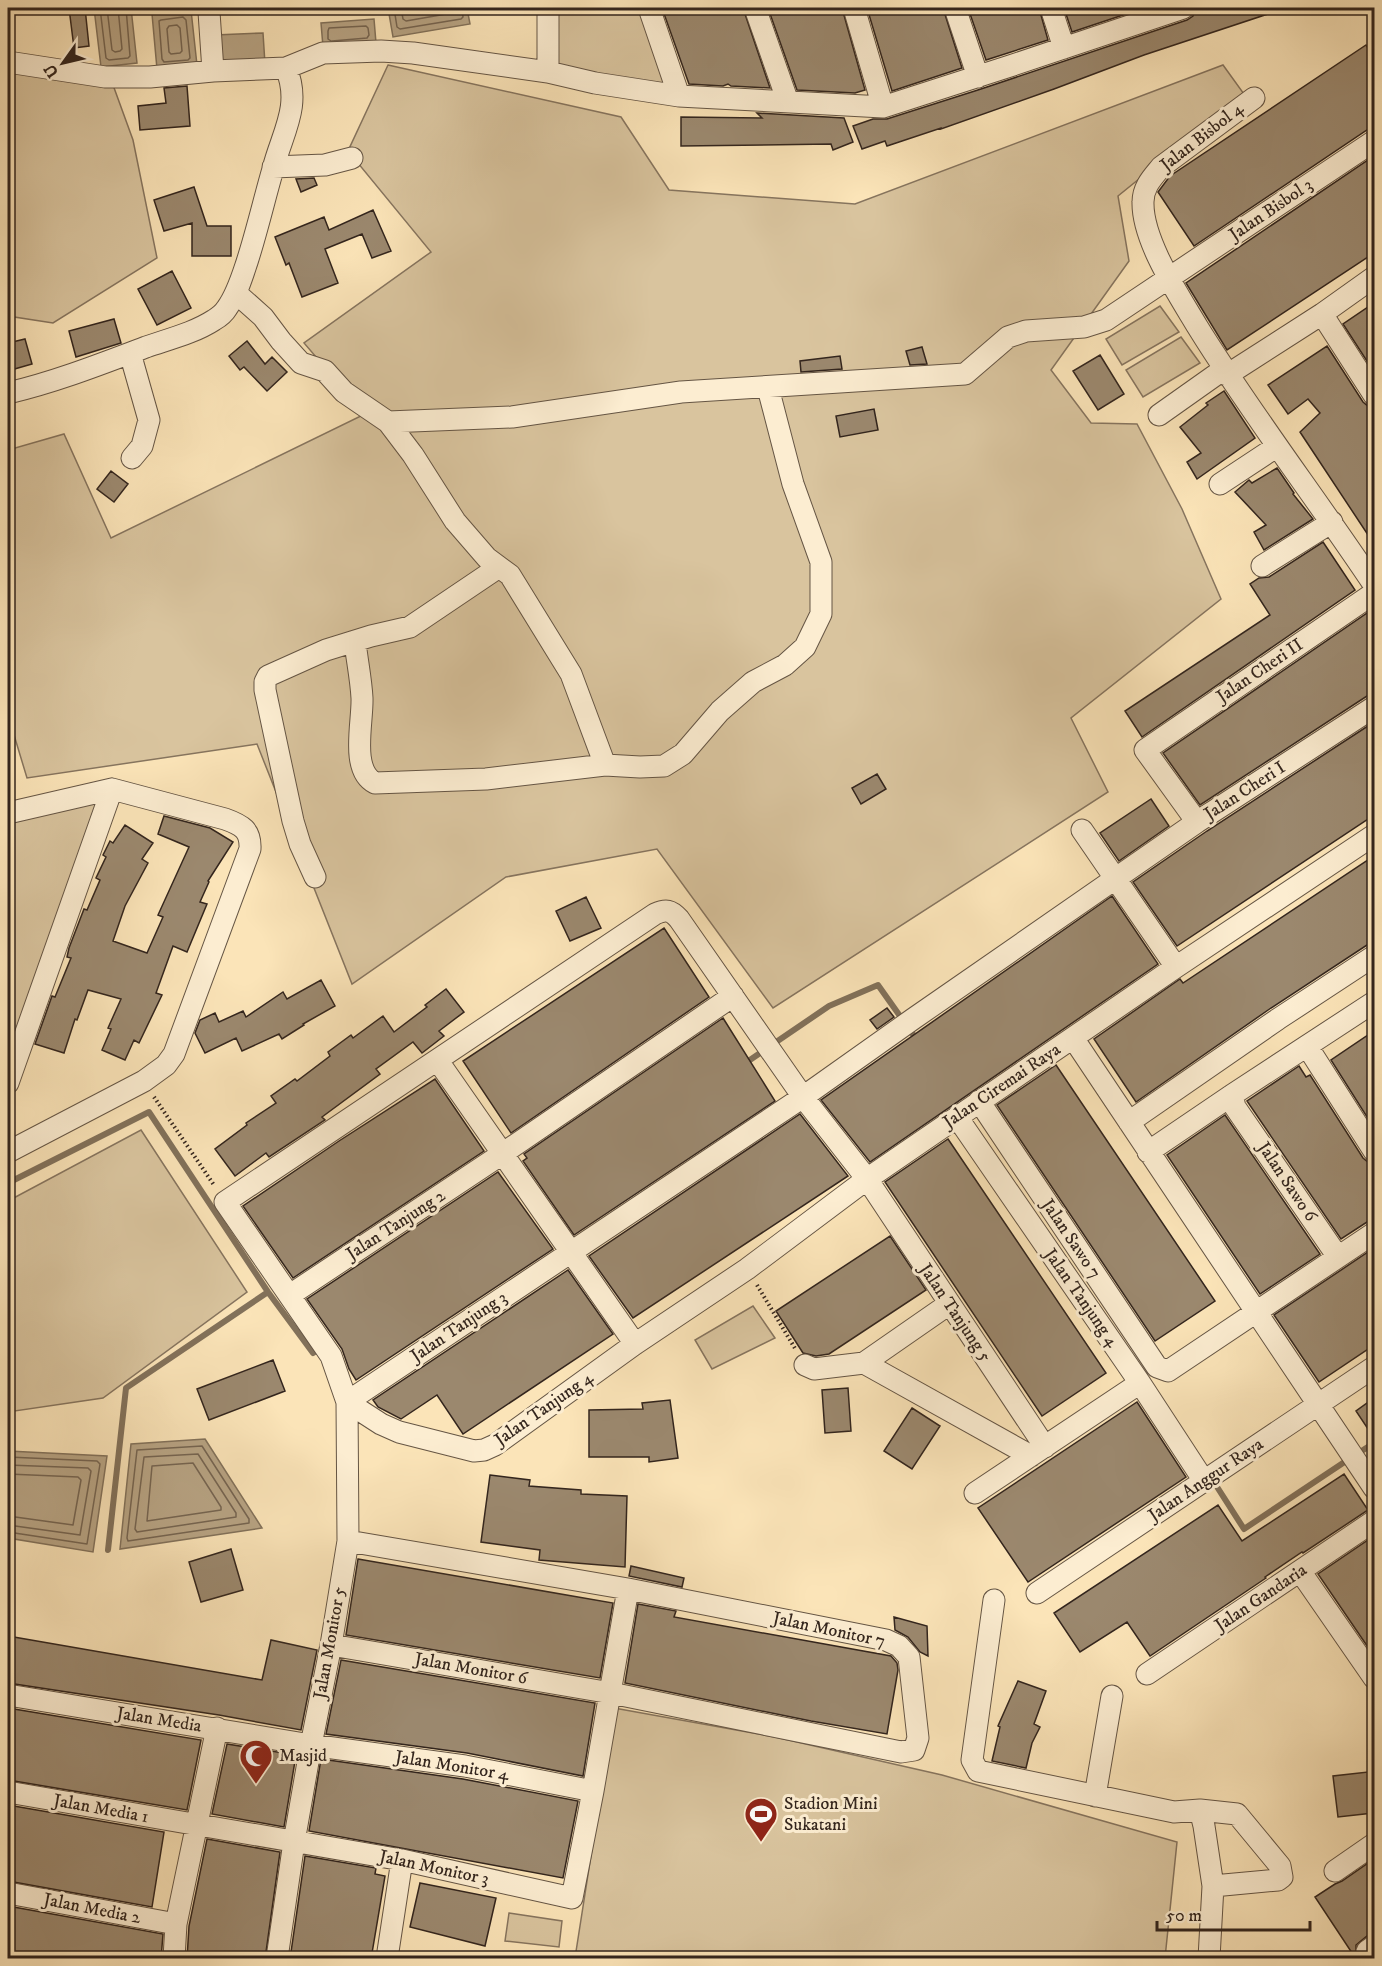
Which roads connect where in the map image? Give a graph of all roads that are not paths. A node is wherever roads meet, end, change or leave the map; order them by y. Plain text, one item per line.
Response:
1 (548, 8) edge
2 (649, 8) edge
3 (755, 8) edge
4 (854, 8) edge
5 (955, 8) edge
6 (1050, 8) edge
7 (1183, 8) edge
8 (209, 12) dead end
9 (1155, 13) edge
10 (1064, 48) junction
11 (8, 62) edge
12 (286, 68) junction
13 (213, 71) junction
14 (548, 72) junction
15 (978, 77) junction
16 (679, 96) junction
17 (1254, 98) dead end
18 (788, 102) junction
19 (883, 107) junction
20 (1374, 141) edge
21 (352, 158) dead end
22 (273, 167) junction
23 (1374, 277) edge
24 (1168, 279) junction
25 (236, 293) junction
26 (1322, 314) junction
27 (130, 353) junction
28 (1225, 372) junction
29 (768, 388) junction
30 (8, 393) edge
31 (1374, 395) edge
32 (1159, 415) dead end
33 (388, 422) junction
34 (1276, 447) junction
35 (132, 458) dead end
36 (1220, 484) dead end
37 (1332, 522) junction
38 (1262, 566) dead end
39 (499, 567) junction
40 (1374, 585) edge
41 (1374, 593) edge
42 (355, 642) junction
43 (1374, 707) edge
44 (605, 765) junction
45 (112, 789) junction
46 (8, 813) edge
47 (1197, 822) junction
48 (1082, 830) dead end
49 (1374, 835) edge
50 (315, 877) dead end
51 (1116, 878) junction
52 (1176, 967) junction
53 (1370, 967) edge
54 (733, 996) junction
55 (1374, 1002) edge
56 (1073, 1038) junction
57 (1307, 1046) junction
58 (438, 1061) junction
59 (8, 1083) edge
60 (803, 1097) junction
61 (1233, 1101) junction
62 (968, 1109) junction
63 (1129, 1122) junction
64 (1374, 1150) edge
65 (8, 1152) edge
66 (1148, 1152) junction
67 (502, 1154) junction
68 (867, 1179) junction
69 (1374, 1233) edge
70 (570, 1252) junction
71 (1338, 1257) junction
72 (290, 1295) junction
73 (949, 1304) junction
74 (1257, 1312) junction
75 (635, 1344) junction
76 (864, 1363) junction
77 (805, 1365) road end
78 (1374, 1367) edge
79 (1140, 1383) junction
80 (347, 1402) junction
81 (1320, 1405) junction
82 (1038, 1451) junction
83 (1211, 1476) junction
84 (1374, 1488) edge
85 (975, 1493) dead end
86 (1374, 1521) edge
87 (348, 1541) junction
88 (1300, 1571) junction
89 (628, 1589) junction
90 (1037, 1593) dead end
91 (994, 1600) dead end
92 (332, 1645) junction
93 (1147, 1674) dead end
94 (1374, 1678) edge
95 (611, 1693) junction
96 (8, 1695) edge
97 (1112, 1696) dead end
98 (217, 1728) junction
99 (311, 1745) junction
100 (593, 1791) junction
101 (8, 1792) edge
102 (1095, 1796) junction
103 (1200, 1810) junction
104 (195, 1825) junction
105 (294, 1842) junction
106 (1374, 1844) edge
107 (402, 1860) junction
108 (1335, 1871) dead end
109 (1213, 1886) junction
110 (8, 1893) edge
111 (176, 1924) junction
112 (174, 1959) edge
113 (277, 1959) edge
114 (387, 1959) edge
115 (1209, 1959) edge

1 - 14 street
2 - 16 street
3 - 18 street
4 - 19 street
5 - 15 street
6 - 10 street
7 - 9 street
8 - 13 street
9 - 10 street
10 - 15 street
11 - 13 street
12 - 13 street
12 - 14 street
12 - 22 street
14 - 16 street
15 - 19 street
16 - 18 street
17 - 24 street, Jalan Bisbol 4
18 - 19 street
20 - 24 street, Jalan Bisbol 3
21 - 22 street
22 - 25 street
23 - 26 street
24 - 28 street, Jalan Bisbol 4
24 - 29 street, Jalan Bisbol 3
25 - 27 street
25 - 33 street
26 - 28 street
26 - 31 street
27 - 30 street
27 - 35 street
28 - 32 street
28 - 34 street, Jalan Bisbol 4
29 - 33 street, Jalan Bisbol 3
29 - 44 street
33 - 39 street
34 - 36 street
34 - 37 street, Jalan Bisbol 4
37 - 38 street
37 - 40 street, Jalan Bisbol 4
39 - 42 street
39 - 44 street
41 - 47 street, Jalan Cheri II
42 - 44 street
42 - 50 street
43 - 47 street, Jalan Cheri I
45 - 46 street
45 - 59 street
45 - 65 street
47 - 51 street, Jalan Cheri I
48 - 51 street
49 - 52 street, Jalan Ciremai Raya
51 - 52 street
51 - 60 street, Jalan Cheri I
52 - 56 street, Jalan Ciremai Raya
53 - 63 street
54 - 58 street, Jalan Tanjung 5
54 - 60 street, Jalan Tanjung 5
54 - 67 street, Jalan Tanjung 2
55 - 57 street
56 - 62 street, Jalan Ciremai Raya
56 - 63 street
57 - 61 street
57 - 64 street
58 - 67 street
58 - 72 street, Jalan Monitor 5
60 - 68 street, Jalan Tanjung 5
60 - 70 street, Jalan Tanjung 3
61 - 66 street
61 - 71 street, Jalan Sawo 6
62 - 68 street, Jalan Ciremai Raya
62 - 74 street, Jalan Sawo 7
62 - 79 street, Jalan Tanjung 4
63 - 66 street
66 - 74 street
67 - 70 street
67 - 72 street, Jalan Tanjung 2
68 - 73 street, Jalan Tanjung 5
68 - 75 street, Jalan Ciremai Raya
69 - 71 street
70 - 75 street
70 - 80 street, Jalan Tanjung 3
71 - 74 street
72 - 80 street, Jalan Monitor 5
73 - 76 street
73 - 82 street, Jalan Tanjung 5
74 - 81 street
75 - 80 street, Jalan Tanjung 4
76 - 77 street
76 - 82 street
78 - 81 street, Jalan Anggur Raya
79 - 82 street
79 - 83 street, Jalan Tanjung 4
80 - 87 street, Jalan Monitor 5
81 - 83 street, Jalan Anggur Raya
81 - 84 street
82 - 85 street
83 - 90 street, Jalan Anggur Raya
86 - 88 street, Jalan Gandaria
87 - 89 street, Jalan Monitor 7
87 - 92 street, Jalan Monitor 5
88 - 93 street, Jalan Gandaria
88 - 94 street
89 - 95 street
89 - 95 street, Jalan Monitor 7
91 - 102 street
92 - 95 street, Jalan Monitor 6
92 - 99 street, Jalan Monitor 5
95 - 100 street
96 - 98 street, Jalan Media
97 - 102 street
98 - 99 street, Jalan Media
98 - 104 street
99 - 100 street, Jalan Monitor 4
99 - 105 street, Jalan Monitor 5
100 - 107 street, Jalan Monitor 3
101 - 104 street, Jalan Media 1
102 - 103 street
103 - 109 street
103 - 109 street
104 - 105 street, Jalan Media 1
104 - 111 street
105 - 107 street, Jalan Monitor 3
105 - 113 street, Jalan Monitor 5
106 - 108 street
107 - 114 street
109 - 115 street
110 - 111 street, Jalan Media 2
111 - 112 street

